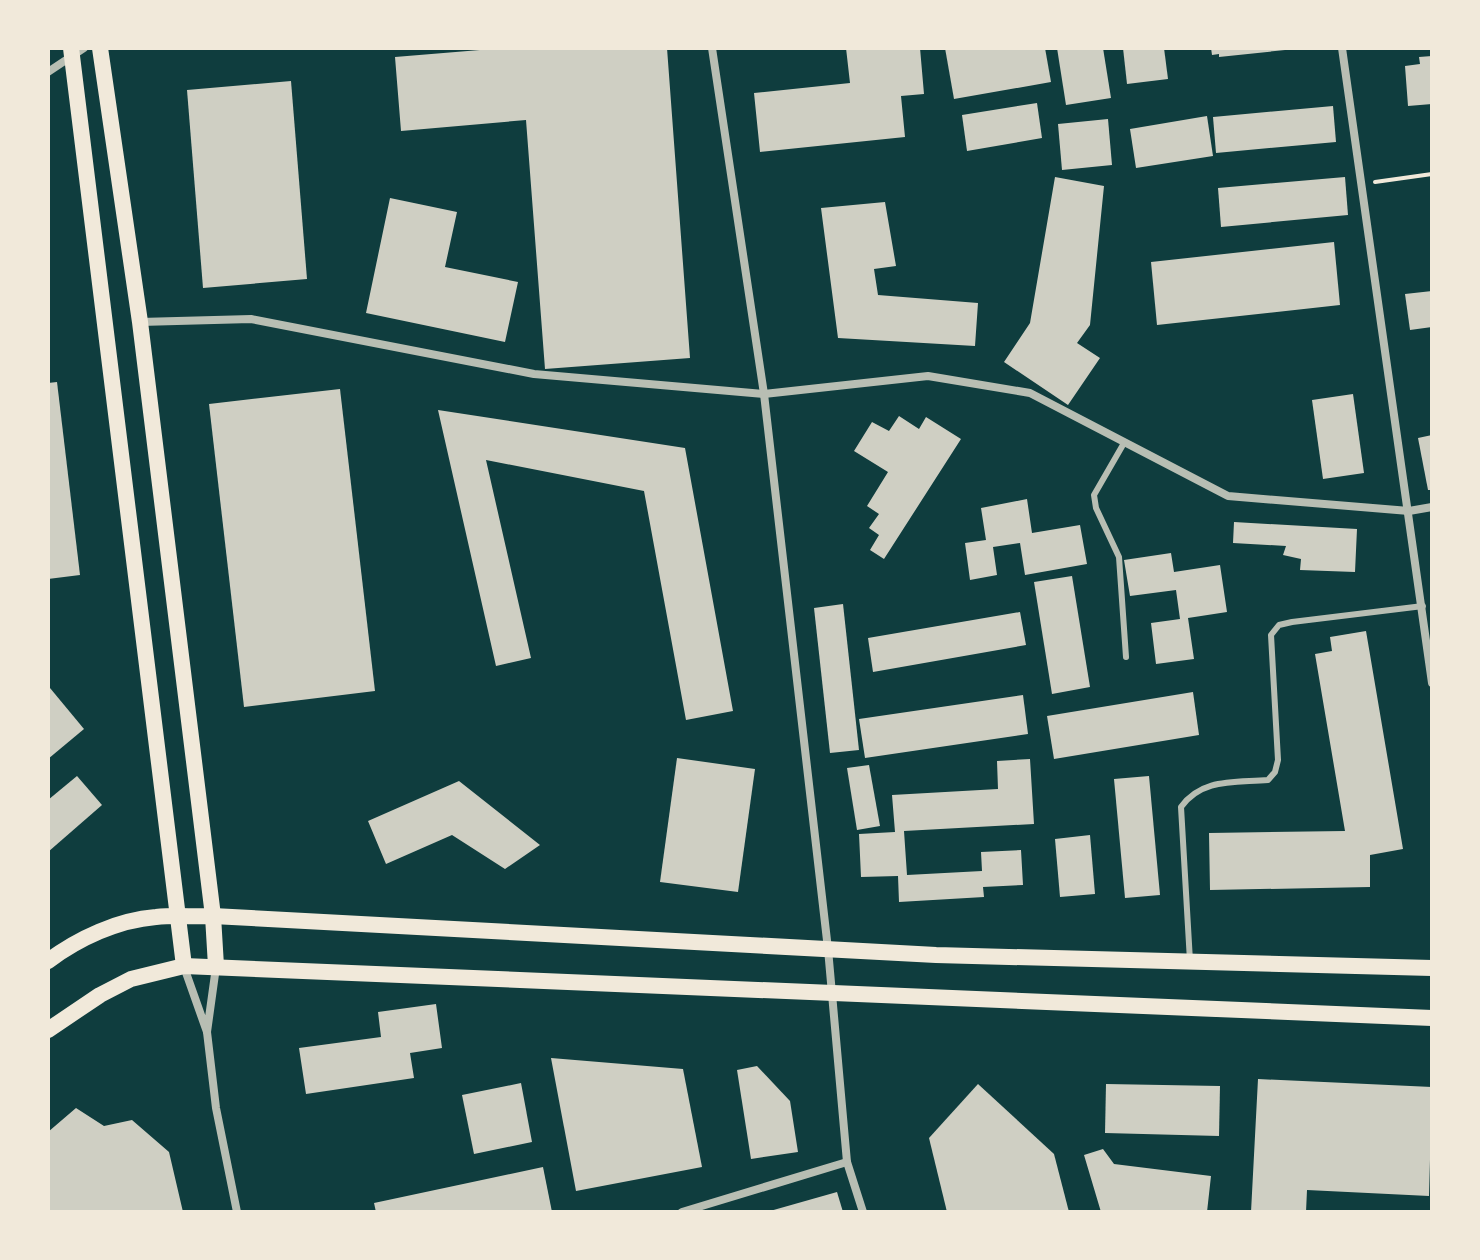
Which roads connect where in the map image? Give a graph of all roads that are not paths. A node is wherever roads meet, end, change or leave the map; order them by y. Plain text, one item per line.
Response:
1 (100, 48) edge
2 (712, 48) edge
3 (1342, 48) edge
4 (76, 50) edge
5 (48, 72) edge
6 (140, 322) junction
7 (764, 394) junction
8 (1124, 443) junction
9 (1432, 507) edge
10 (1409, 511) junction
11 (1426, 612) edge
12 (1126, 657) dead end
13 (1432, 683) edge
14 (213, 916) junction
15 (180, 918) junction
16 (828, 949) junction
17 (48, 961) edge
18 (1190, 961) junction
19 (184, 966) junction
20 (216, 966) junction
21 (1432, 968) edge
22 (832, 992) junction
23 (1432, 1018) edge
24 (48, 1030) edge
25 (207, 1032) junction
26 (847, 1162) junction
27 (237, 1212) edge
28 (682, 1212) edge
29 (863, 1212) edge

1 - 6 main road
2 - 7 street
3 - 10 street
4 - 5 street
4 - 15 main road
6 - 7 street
6 - 14 main road
7 - 8 street
7 - 16 street
8 - 10 street
8 - 12 lane
9 - 10 street
10 - 11 street
11 - 13 street
11 - 18 lane
14 - 15 main road
14 - 16 main road
14 - 20 main road
15 - 17 main road
15 - 19 main road
16 - 18 main road
16 - 22 street
18 - 21 main road
19 - 20 main road
19 - 24 main road
19 - 25 street
20 - 22 main road
20 - 25 street
22 - 23 main road
22 - 26 street
25 - 27 street
26 - 28 street
26 - 29 street

